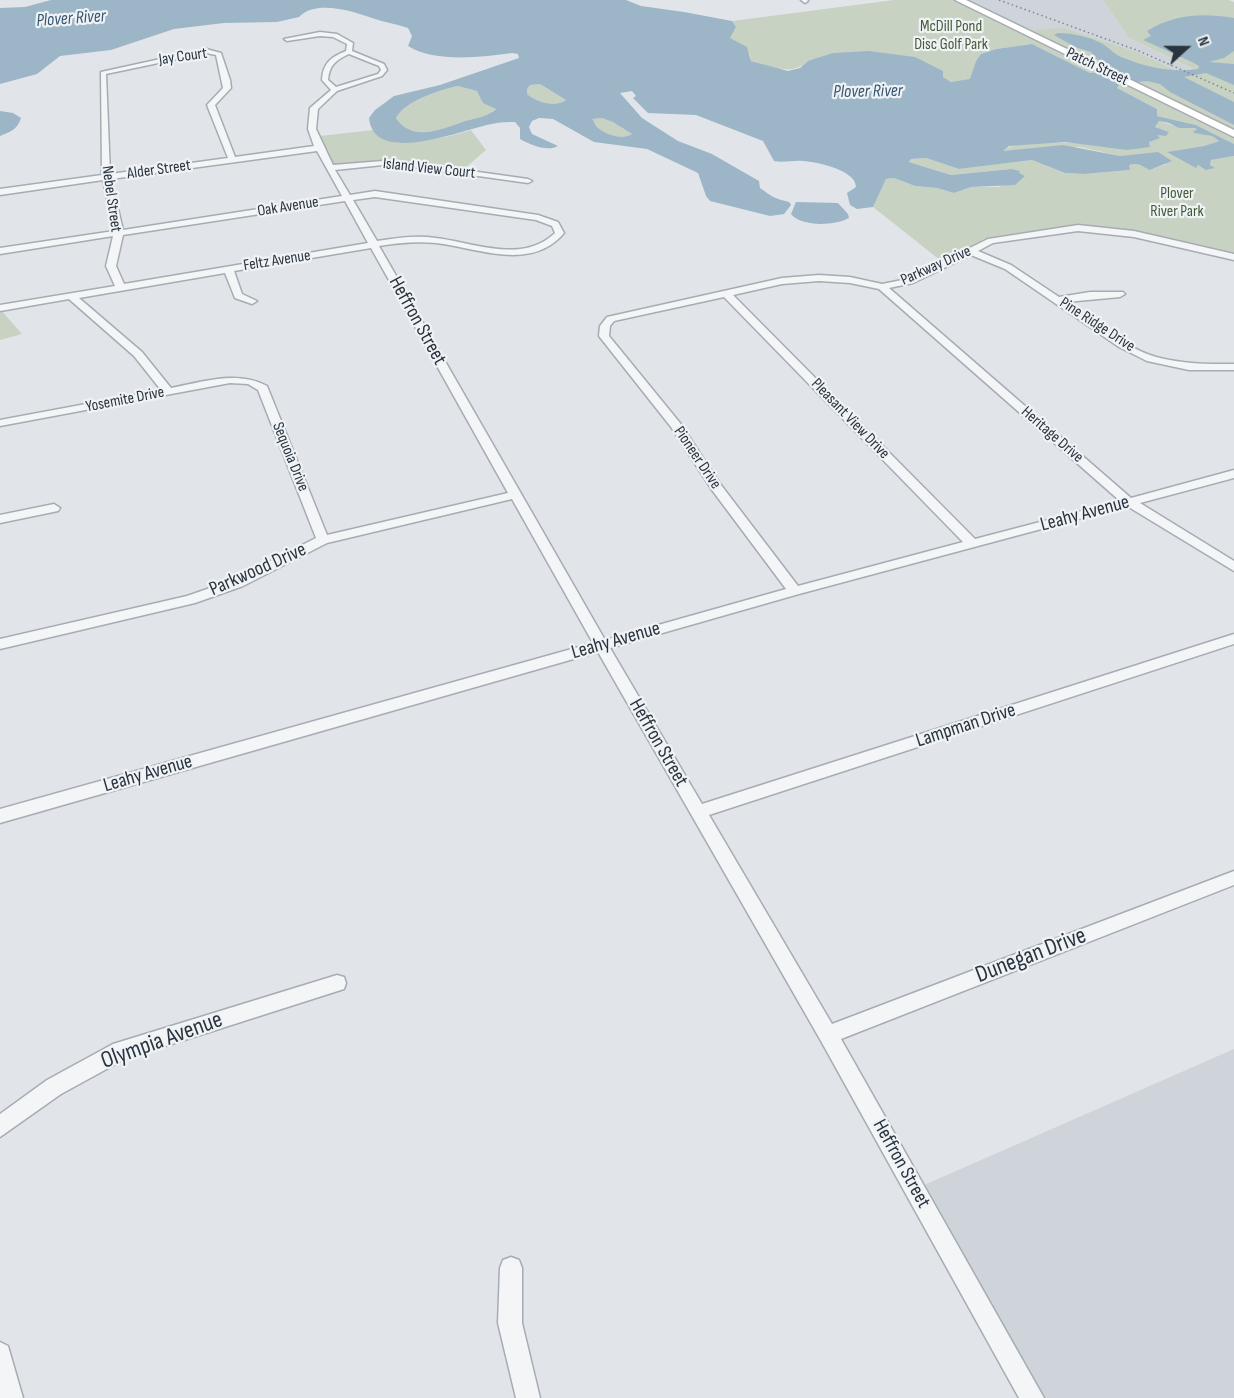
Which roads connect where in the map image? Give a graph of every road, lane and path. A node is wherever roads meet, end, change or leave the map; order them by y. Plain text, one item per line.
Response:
1 (959, 0) edge
2 (287, 39) dead end
3 (349, 52) junction
4 (103, 73) joint
5 (335, 90) junction
6 (1234, 134) edge
7 (319, 148) junction
8 (232, 159) junction
9 (330, 168) junction
10 (106, 177) junction
11 (528, 181) dead end
12 (0, 192) edge
13 (345, 198) junction
14 (119, 232) junction
15 (553, 242) joint
16 (374, 245) junction
17 (0, 251) edge
18 (970, 251) junction
19 (1234, 257) edge
20 (228, 269) junction
21 (121, 287) junction
22 (882, 287) junction
23 (728, 294) junction
24 (1120, 294) dead end
25 (71, 296) junction
26 (1059, 300) junction
27 (252, 301) dead end
28 (0, 308) edge
29 (605, 326) joint
30 (1234, 367) edge
31 (250, 381) joint
32 (169, 392) junction
33 (0, 423) edge
34 (1234, 474) edge
35 (515, 495) junction
36 (1128, 502) junction
37 (54, 508) dead end
38 (0, 519) edge
39 (323, 540) junction
40 (973, 545) junction
41 (1234, 567) edge
42 (795, 591) junction
43 (1234, 639) edge
44 (0, 644) edge
45 (601, 645) junction
46 (698, 812) junction
47 (0, 816) edge
48 (1234, 878) edge
49 (337, 983) dead end
50 (828, 1035) junction
51 (0, 1127) edge
52 (511, 1268) dead end
53 (0, 1354) edge
54 (11, 1398) edge
55 (528, 1398) edge
56 (1032, 1398) edge

1 - 6 street, Patch Street
2 - 3 street
3 - 5 street
3 - 5 street
4 - 8 street, Jay Court
4 - 10 street, Nebel Street
5 - 7 street, Heffron Street
7 - 8 street, Alder Street
7 - 9 street, Heffron Street
8 - 10 street, Alder Street
9 - 11 street, Island View Court
9 - 13 street, Heffron Street
10 - 12 street, Alder Street
10 - 14 street, Nebel Street
13 - 14 street, Oak Avenue
13 - 15 street, Oak Avenue
13 - 16 street, Heffron Street
14 - 17 street, Oak Avenue
14 - 21 street, Nebel Street
15 - 16 street, Feltz Avenue
16 - 20 street, Feltz Avenue
16 - 35 street, Heffron Street
18 - 19 street, Parkway Drive
18 - 22 street, Parkway Drive
18 - 26 street, Pine Ridge Drive
20 - 21 street, Feltz Avenue
20 - 27 street
21 - 25 street, Feltz Avenue
22 - 23 street, Parkway Drive
22 - 36 street, Heritage Drive
23 - 29 street, Parkway Drive
23 - 40 street, Pleasant View Drive
24 - 26 street
25 - 28 street, Feltz Avenue
25 - 32 street
26 - 30 street, Pine Ridge Drive
29 - 42 street, Pioneer Drive
31 - 32 street, Yosemite Drive
31 - 39 street, Sequoia Drive
32 - 33 street, Yosemite Drive
34 - 36 street, Leahy Avenue
35 - 39 street, Parkwood Drive
35 - 45 street, Heffron Street
36 - 40 street, Leahy Avenue
36 - 41 street, Heritage Drive
37 - 38 street
39 - 44 street, Parkwood Drive
40 - 42 street, Leahy Avenue
42 - 45 street, Leahy Avenue
43 - 46 street, Lampman Drive
45 - 46 street, Heffron Street
45 - 47 street, Leahy Avenue
46 - 50 street, Heffron Street
48 - 50 street, Dunegan Drive
49 - 51 street, Olympia Avenue
50 - 56 street, Heffron Street
52 - 55 street
53 - 54 street

